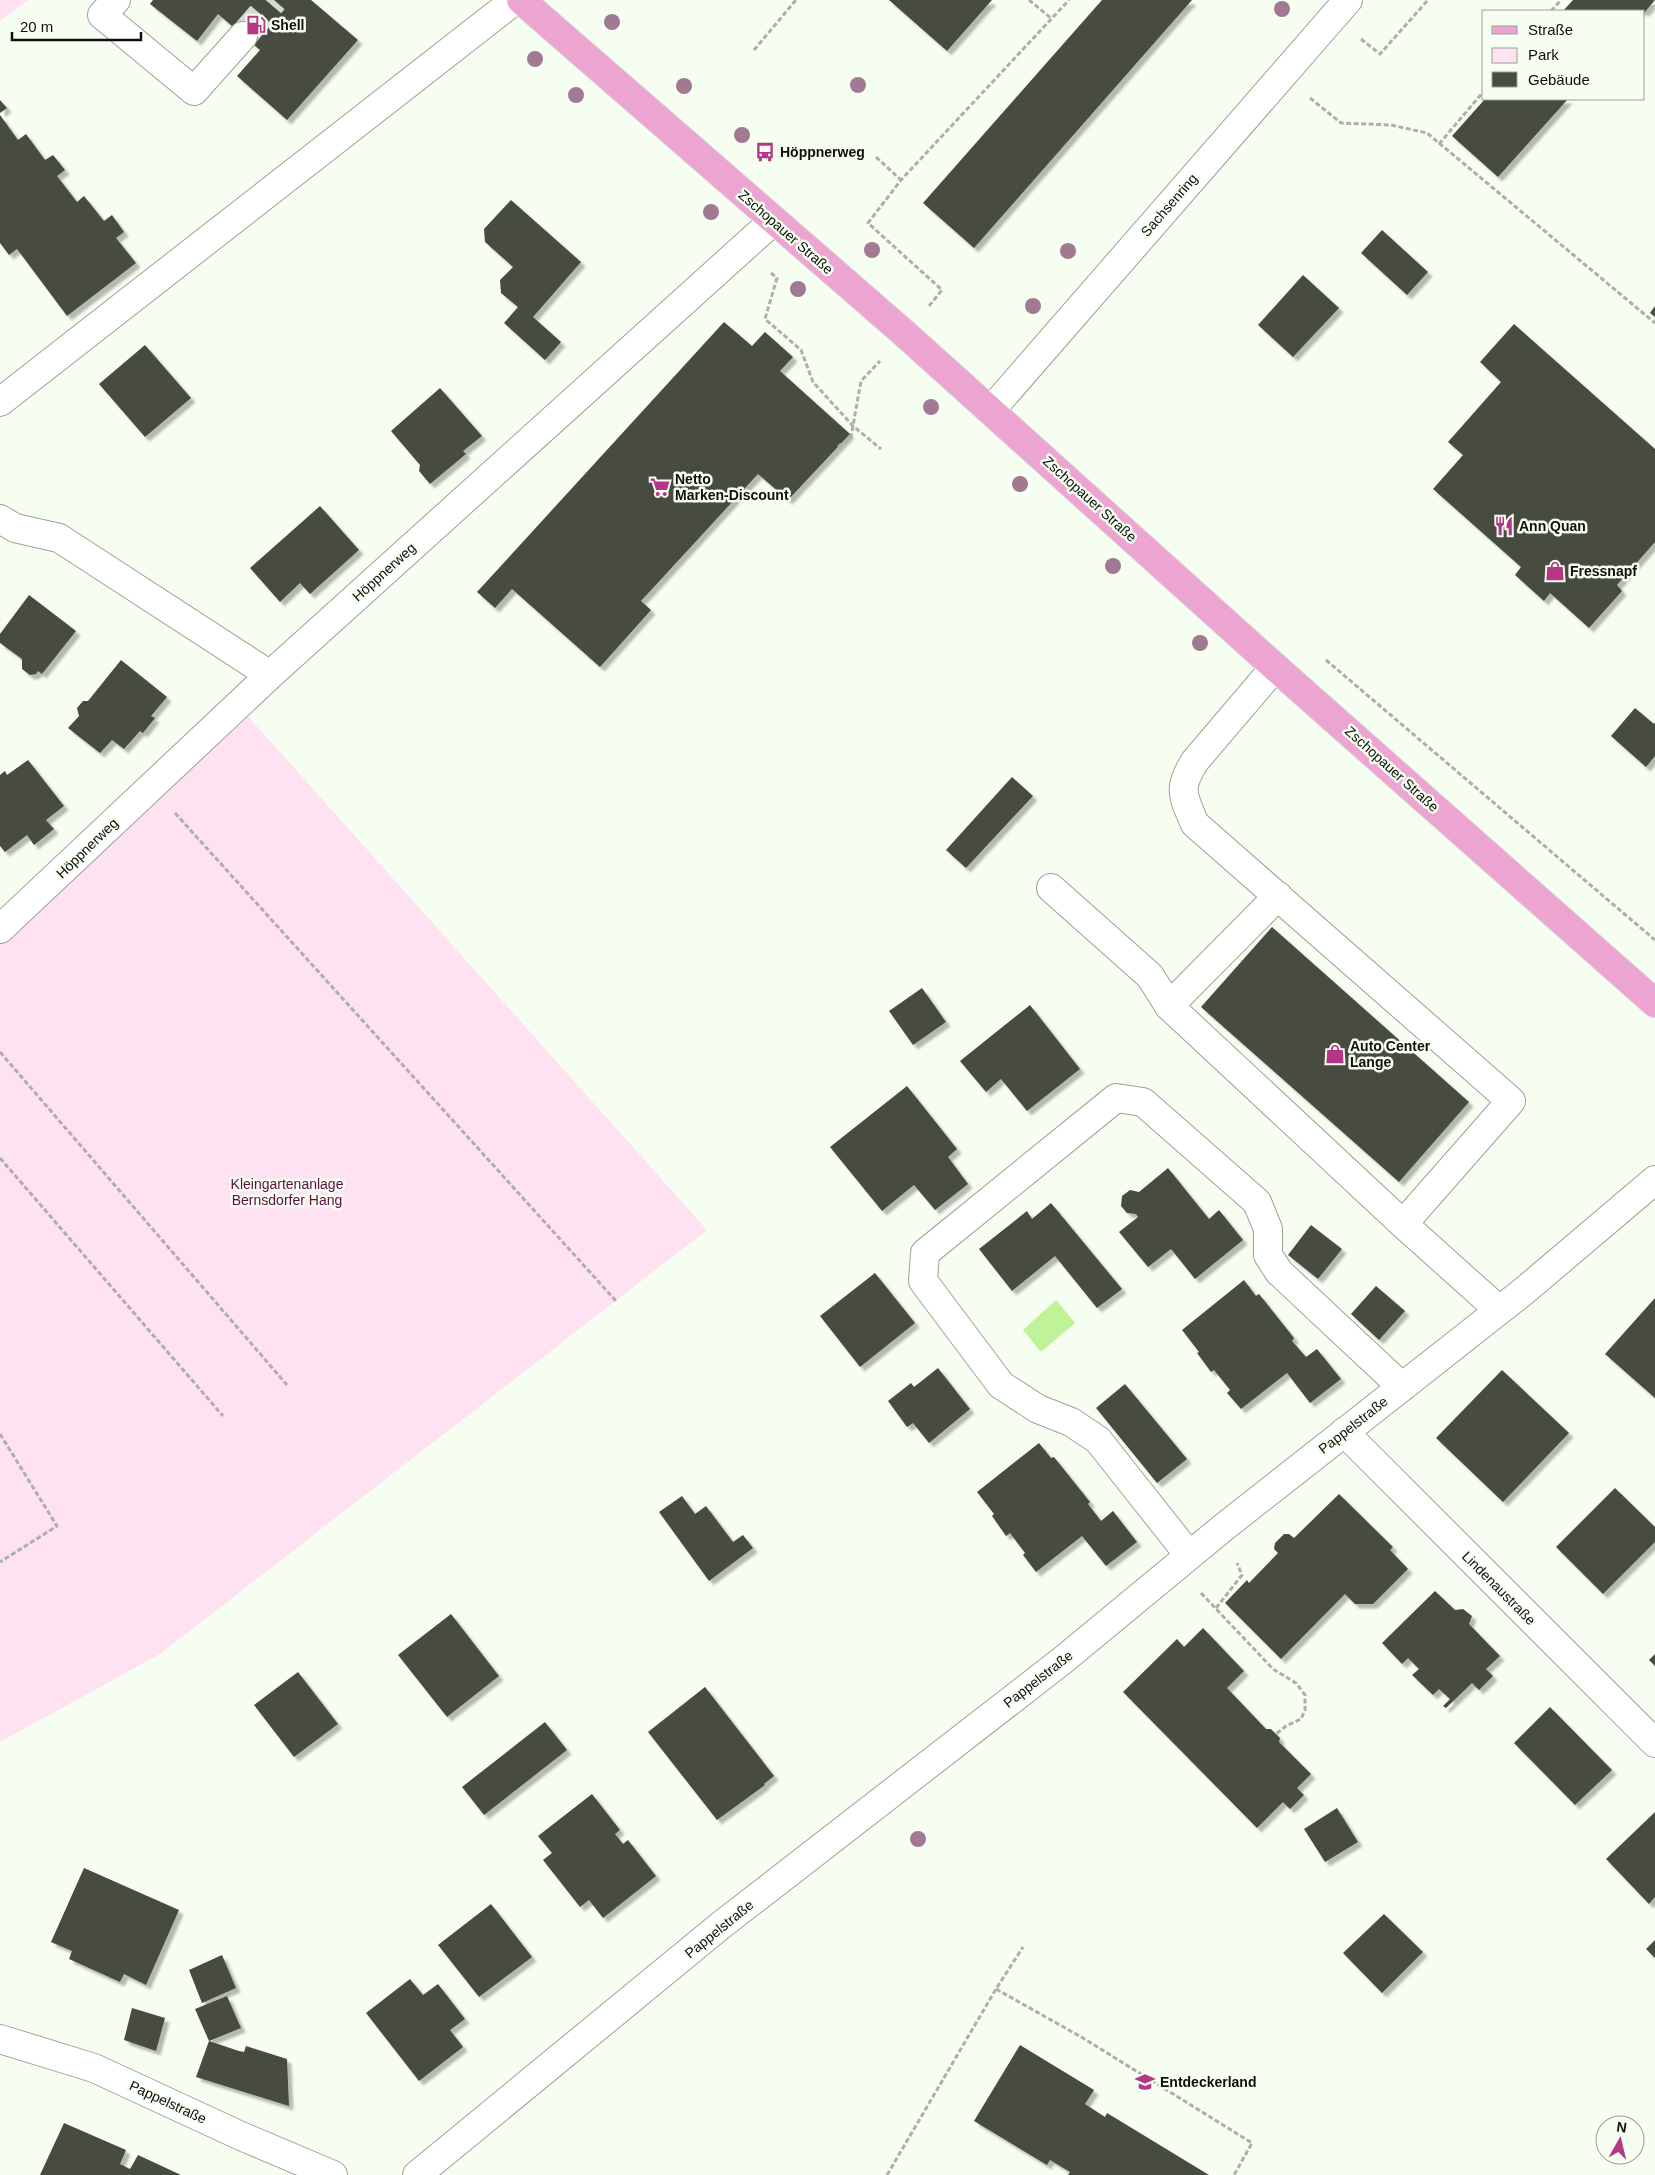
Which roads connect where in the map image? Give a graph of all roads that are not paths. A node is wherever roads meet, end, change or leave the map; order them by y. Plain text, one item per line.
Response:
1 (116, 0) edge
2 (515, 0) edge
3 (521, 0) edge
4 (1341, 8) edge
5 (243, 36) tunnel mouth
6 (773, 221) junction
7 (0, 402) edge
8 (990, 410) junction
9 (0, 519) edge
10 (1275, 667) junction
11 (270, 675) junction
12 (1051, 888) dead end
13 (1278, 896) junction
14 (0, 929) edge
15 (1655, 1003) edge
16 (1169, 1006) junction
17 (1655, 1180) edge
18 (1403, 1224) junction
19 (1499, 1310) junction
20 (1402, 1387) junction
21 (1344, 1432) junction
22 (1189, 1556) junction
23 (1655, 1743) edge
24 (0, 2039) edge
25 (333, 2175) edge
26 (417, 2175) edge

1 - 5 street
2 - 7 street
3 - 6 main road, Zschopauer Straße
4 - 8 street, Sachsenring
6 - 8 main road, Zschopauer Straße
6 - 11 street, Höppnerweg
8 - 10 main road, Zschopauer Straße
9 - 11 street
10 - 13 street
10 - 15 main road, Zschopauer Straße
11 - 14 street, Höppnerweg
12 - 16 street
13 - 16 street
13 - 18 street
16 - 18 street
17 - 19 street, Pappelstraße
18 - 19 street
19 - 20 street, Pappelstraße
20 - 21 street, Pappelstraße
20 - 22 street
21 - 22 street, Pappelstraße
21 - 23 street, Lindenaustraße
22 - 26 street, Pappelstraße
24 - 25 street, Pappelstraße

